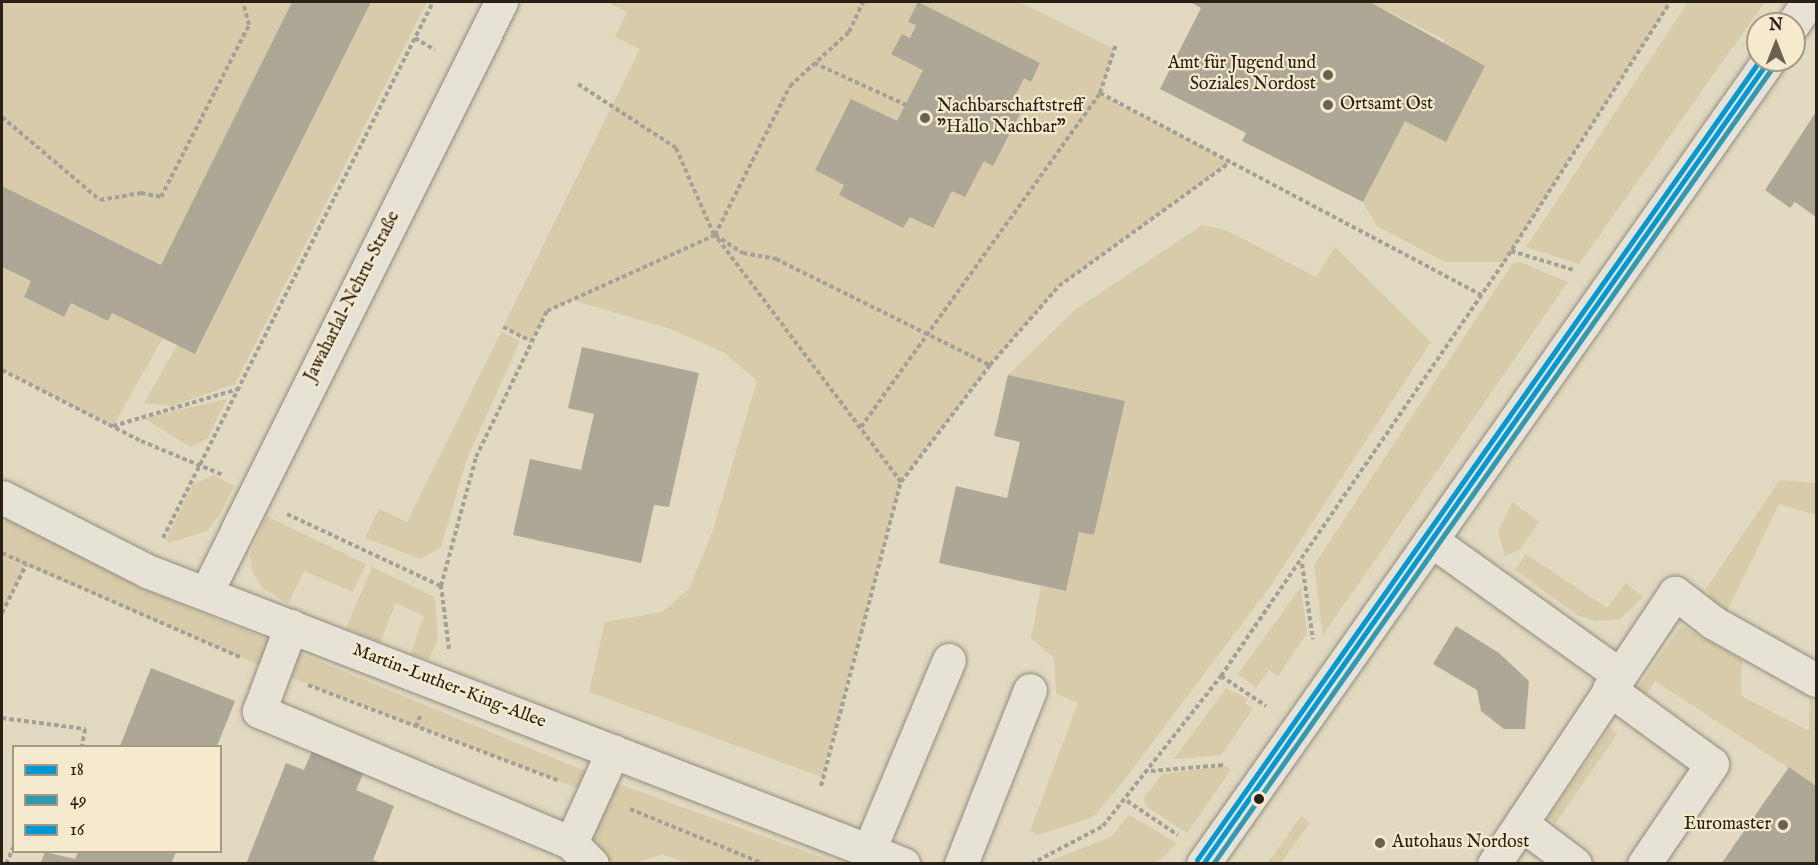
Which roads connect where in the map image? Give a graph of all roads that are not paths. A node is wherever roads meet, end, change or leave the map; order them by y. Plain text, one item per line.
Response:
1 (501, 2) edge
2 (1761, 72) edge
3 (5, 508) edge
4 (1431, 540) junction
5 (206, 593) junction
6 (291, 626) junction
7 (949, 660) dead end
8 (1816, 680) edge
9 (1613, 681) junction
10 (1030, 690) dead end
11 (614, 751) junction
12 (1522, 824) junction
13 (869, 850) junction
14 (581, 853) edge
15 (903, 864) edge
16 (961, 864) edge
17 (1203, 864) edge
18 (1494, 864) edge
19 (1575, 864) edge
20 (1644, 864) edge

1 - 5 street, Jawaharlal-Nehru-Straße
2 - 4 street
3 - 5 street, Martin-Luther-King-Allee
4 - 9 street
4 - 17 street
5 - 6 street, Martin-Luther-King-Allee
6 - 11 street, Martin-Luther-King-Allee
6 - 14 street
7 - 13 street
8 - 9 street
9 - 12 street
9 - 20 street
10 - 16 street
11 - 13 street, Martin-Luther-King-Allee
11 - 14 street
12 - 18 street
12 - 19 street
13 - 15 street, Martin-Luther-King-Allee

